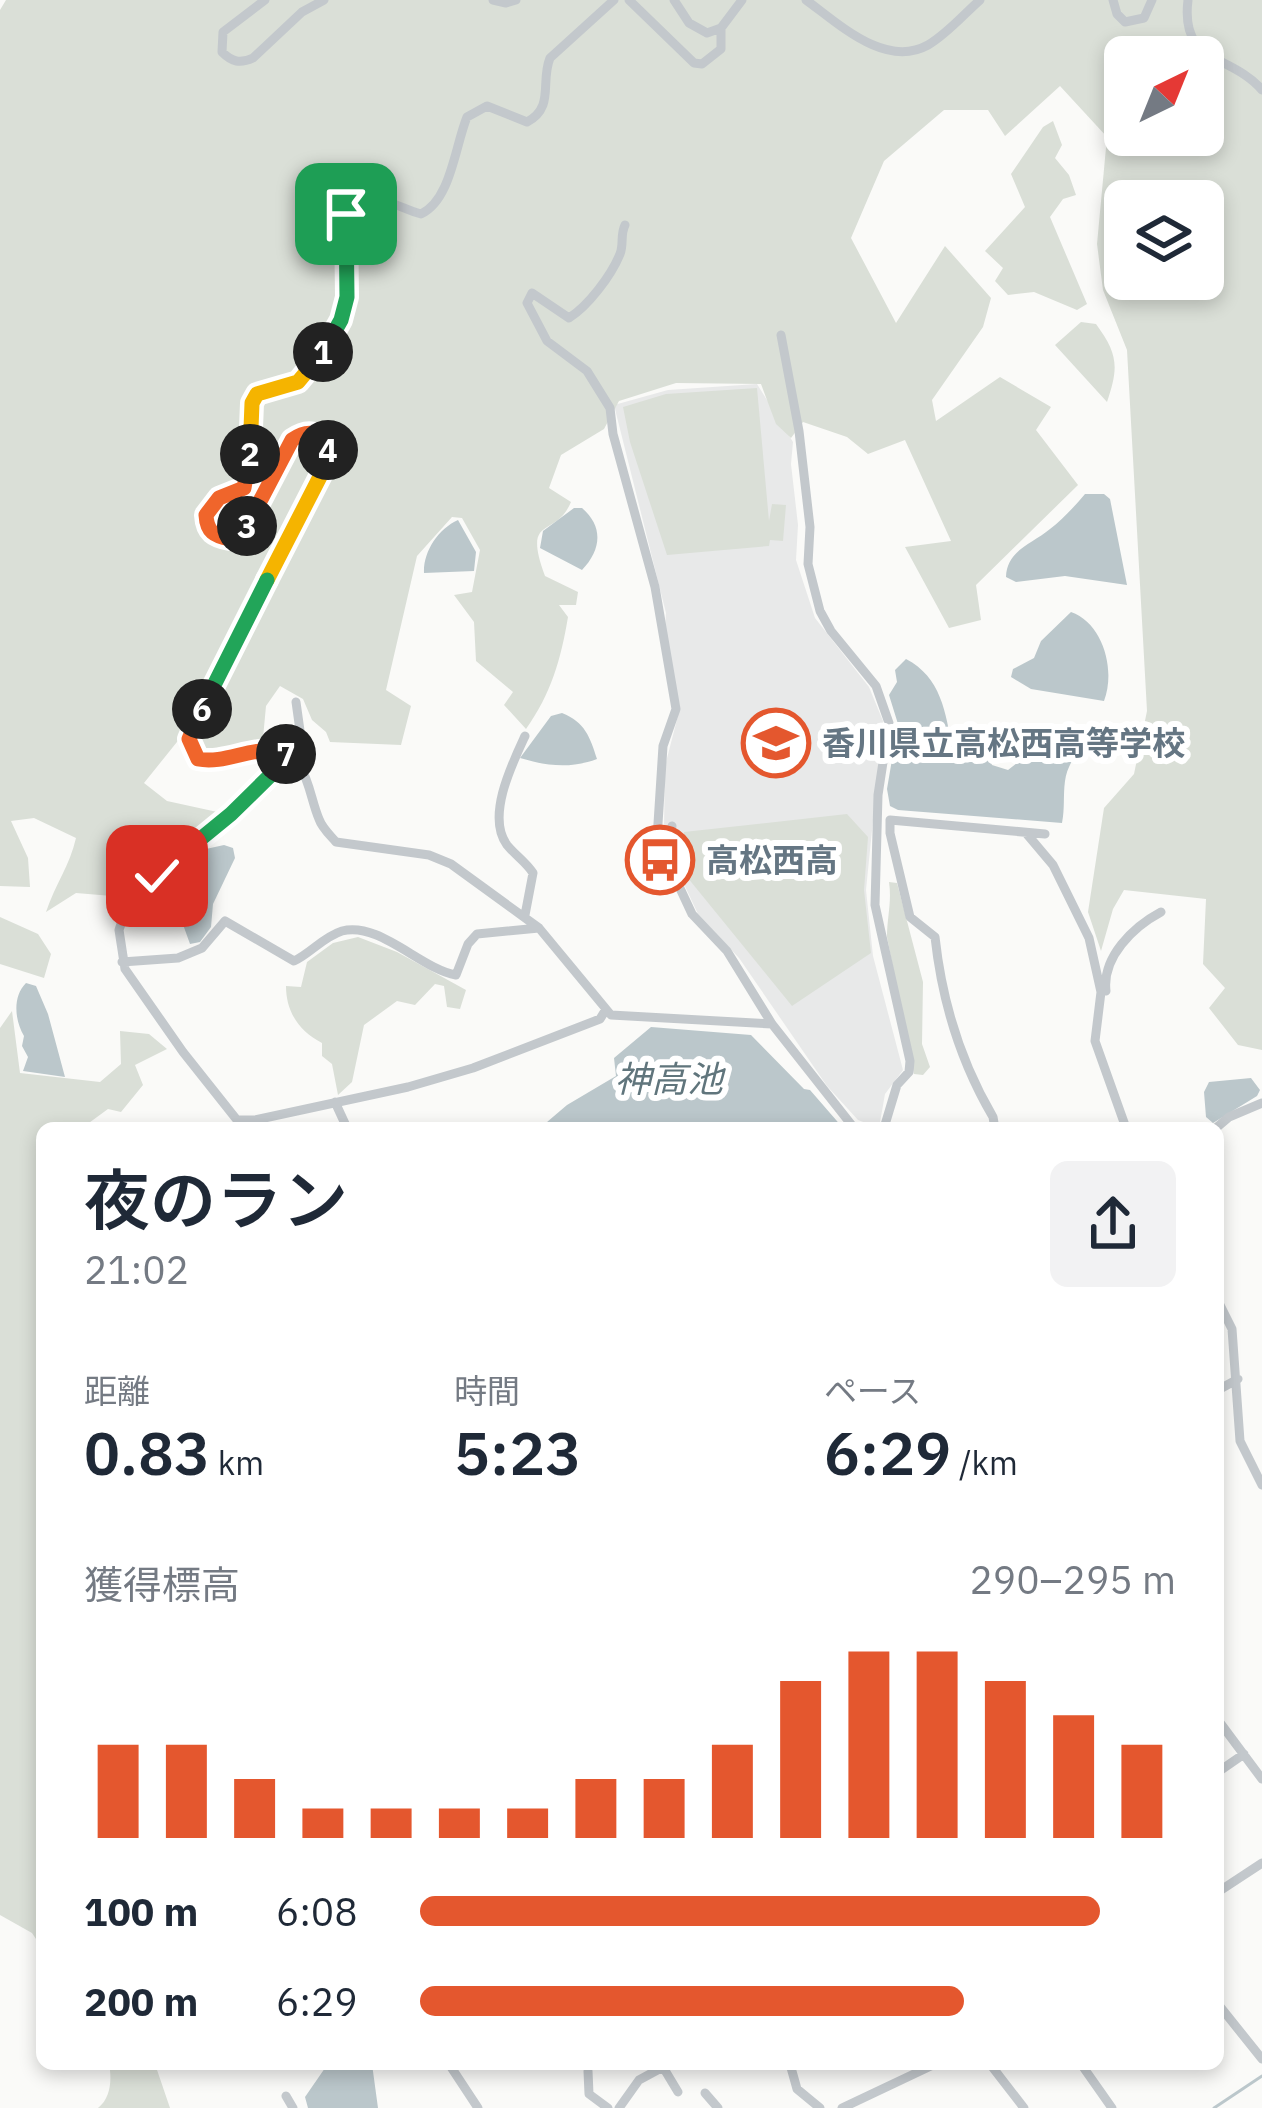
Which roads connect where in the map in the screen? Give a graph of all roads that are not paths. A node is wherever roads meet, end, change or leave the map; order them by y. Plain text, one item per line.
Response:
1 (265, 0) edge
2 (324, 0) edge
3 (493, 0) edge
4 (515, 0) edge
5 (614, 0) edge
6 (629, 0) edge
7 (674, 0) edge
8 (742, 0) edge
9 (806, 0) edge
10 (980, 0) edge
11 (1113, 0) edge
12 (1152, 0) edge
13 (1188, 0) edge
14 (721, 28) junction
15 (1262, 91) edge
16 (626, 225) dead end
17 (781, 334) dead end
18 (296, 702) dead end
19 (525, 736) dead end
20 (295, 760) junction
21 (885, 819) junction
22 (672, 826) dead end
23 (1026, 833) junction
24 (1046, 834) dead end
25 (666, 858) junction
26 (1161, 912) dead end
27 (525, 915) junction
28 (539, 928) junction
29 (122, 962) junction
30 (1101, 1006) junction
31 (604, 1011) junction
32 (772, 1024) junction
33 (335, 1102) junction
34 (1262, 1103) edge
35 (344, 1122) edge
36 (849, 1122) edge
37 (886, 1122) edge
38 (994, 1122) edge
39 (1124, 1122) edge
40 (1223, 1122) edge
41 (1224, 1313) edge
42 (1238, 1379) junction
43 (1224, 1387) edge
44 (1262, 1485) edge
45 (1224, 1728) edge
46 (1244, 1754) junction
47 (1224, 1768) edge
48 (1262, 1779) edge
49 (1262, 1863) edge
50 (1224, 1888) edge
51 (1224, 2012) edge
52 (1262, 2059) edge
53 (453, 2070) edge
54 (657, 2070) edge
55 (665, 2070) edge
56 (792, 2070) edge
57 (922, 2070) edge
58 (996, 2070) edge
59 (1085, 2070) edge
60 (588, 2071) dead end
61 (678, 2092) dead end
62 (705, 2092) dead end
63 (286, 2096) dead end
64 (292, 2108) edge
65 (478, 2108) edge
66 (608, 2108) edge
67 (619, 2108) edge
68 (718, 2108) edge
69 (820, 2108) edge
70 (842, 2108) edge
71 (1024, 2108) edge
72 (1112, 2108) edge

1 - 2 street
3 - 4 street
5 - 20 street
6 - 14 street
7 - 14 street
8 - 14 street
9 - 10 street
11 - 12 street
13 - 15 street
16 - 25 street
17 - 21 street
18 - 20 street
19 - 27 street
20 - 27 street
20 - 29 street
21 - 23 street
21 - 37 street
21 - 38 street
22 - 25 street
23 - 24 street
23 - 30 street
25 - 32 street
26 - 30 street
27 - 28 street
28 - 29 street
28 - 31 street
29 - 33 street
30 - 39 street
31 - 32 street
31 - 33 street
32 - 36 street
33 - 35 street
34 - 40 street
41 - 42 street
42 - 43 street
42 - 44 street
45 - 46 street
46 - 47 street
46 - 48 street
49 - 50 street
51 - 52 street
53 - 65 street
54 - 67 street
55 - 61 street
56 - 69 street
57 - 70 street
58 - 71 street
59 - 72 street
60 - 66 street
62 - 68 street
63 - 64 street

